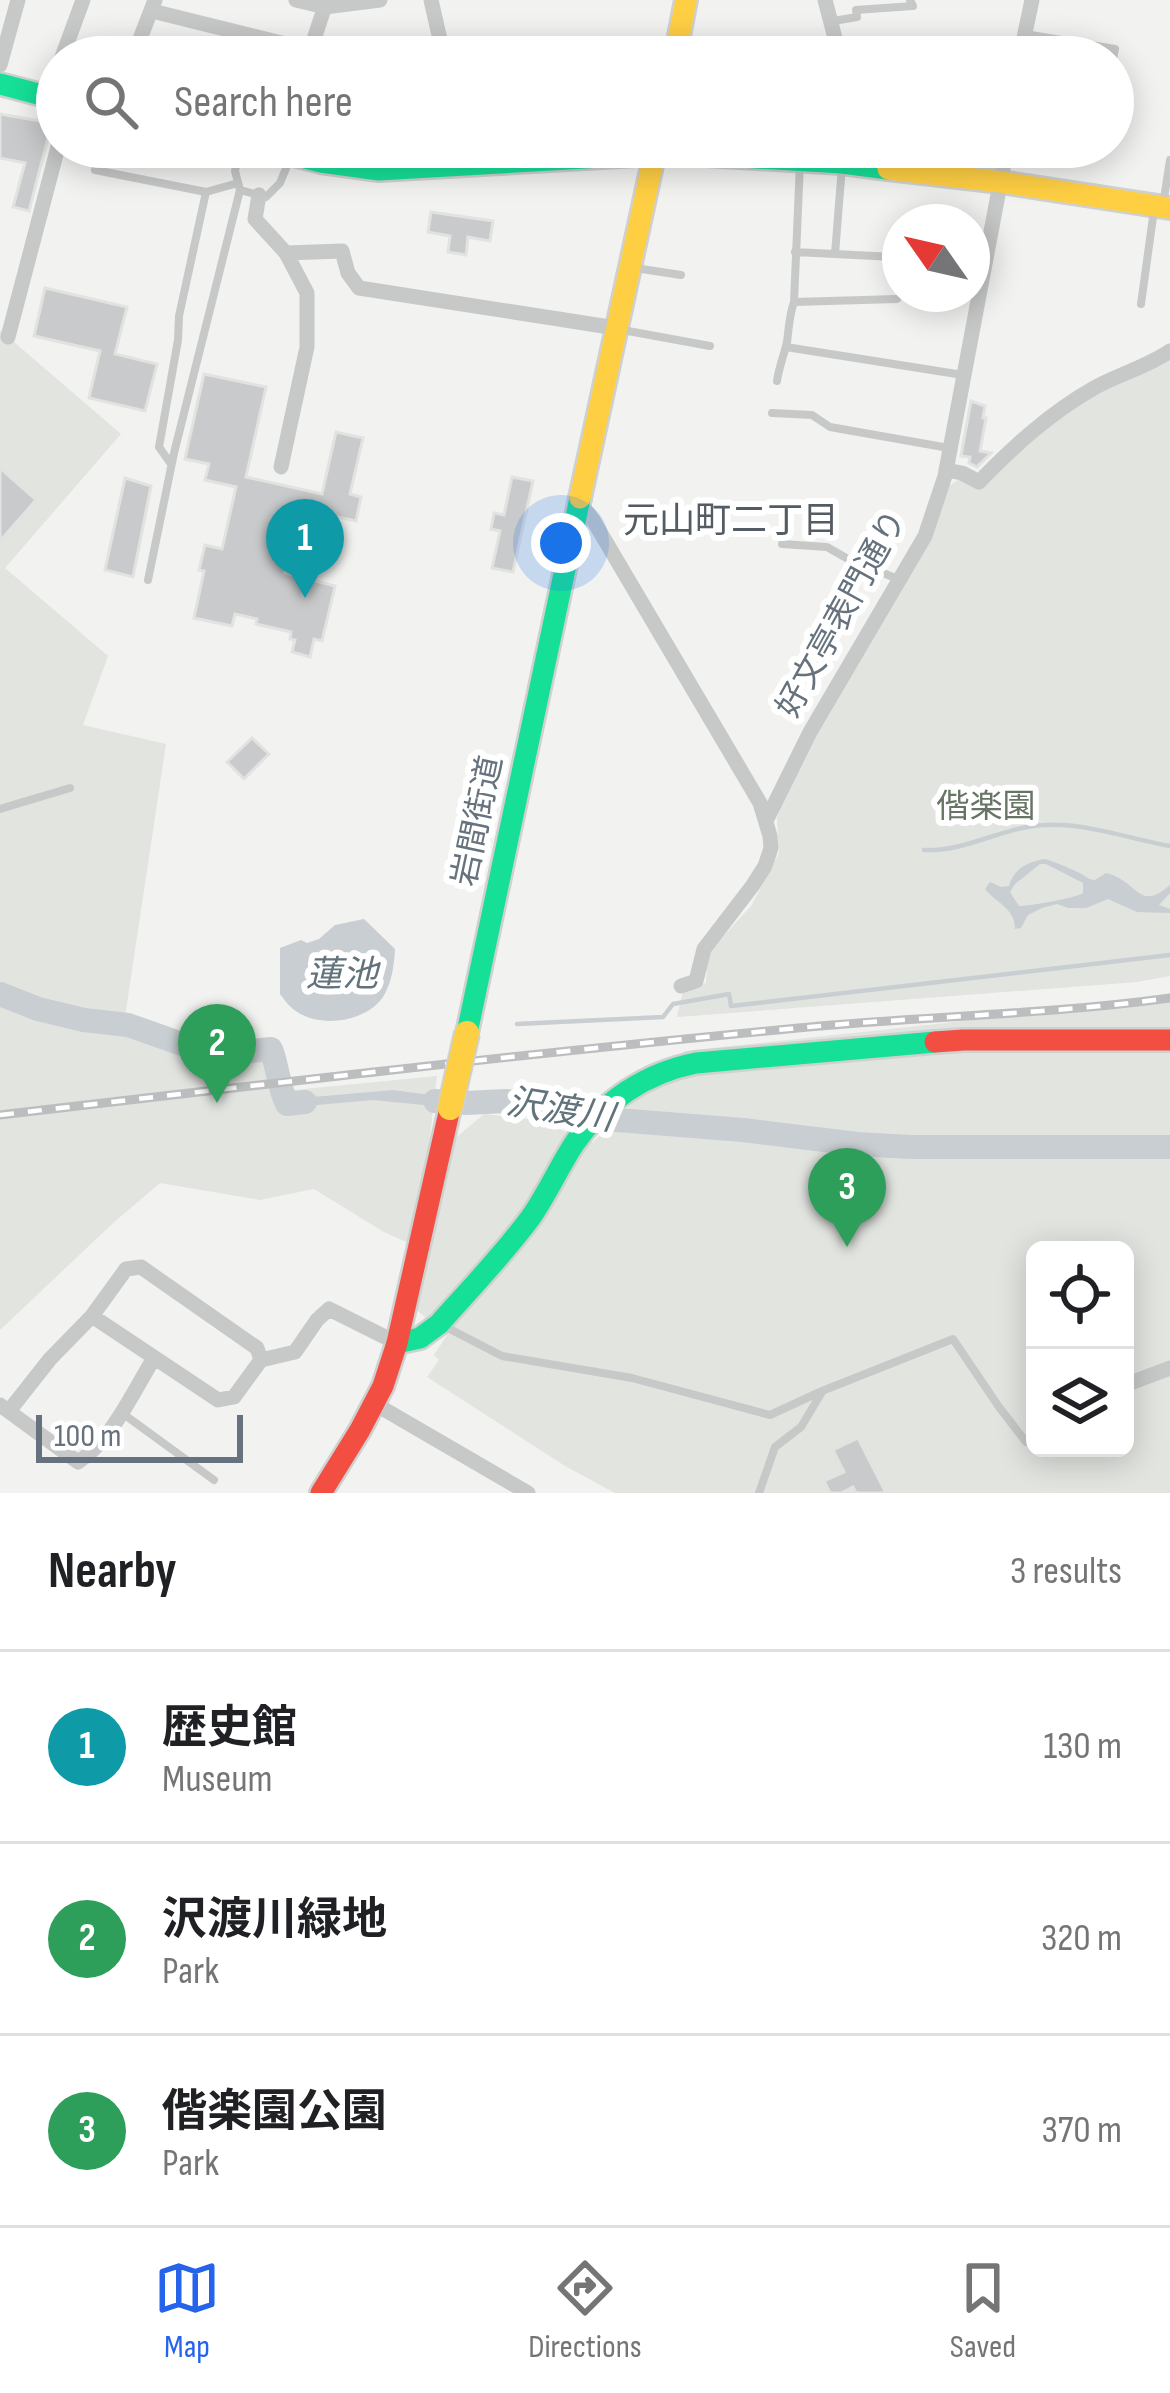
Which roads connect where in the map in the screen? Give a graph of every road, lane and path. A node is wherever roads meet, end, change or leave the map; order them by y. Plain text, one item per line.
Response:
1 (18, 0) edge
2 (83, 0) edge
3 (296, 0) edge
4 (380, 0) edge
5 (431, 0) edge
6 (686, 0) edge
7 (825, 0) edge
8 (910, 0) edge
9 (1032, 0) edge
10 (326, 3) edge
11 (154, 5) edge
12 (6, 19) edge
13 (830, 22) junction
14 (1025, 34) joint
15 (70, 36) edge
16 (144, 36) edge
17 (252, 36) edge
18 (315, 36) edge
19 (439, 36) edge
20 (679, 36) edge
21 (833, 36) edge
22 (1037, 36) edge
23 (0, 65) edge
24 (0, 84) edge
25 (36, 90) edge
26 (1170, 160) edge
27 (52, 168) edge
28 (236, 168) edge
29 (280, 168) edge
30 (651, 168) edge
31 (800, 168) edge
32 (841, 168) edge
33 (919, 168) edge
34 (1003, 168) edge
35 (95, 170) dead end
36 (1001, 182) junction
37 (240, 187) junction
38 (206, 192) junction
39 (259, 195) junction
40 (1162, 207) edge
41 (795, 252) junction
42 (286, 253) junction
43 (835, 254) junction
44 (882, 256) edge
45 (628, 267) junction
46 (681, 275) dead end
47 (882, 299) edge
48 (794, 302) junction
49 (1141, 304) dead end
50 (616, 328) junction
51 (8, 337) dead end
52 (710, 346) dead end
53 (786, 347) junction
54 (1170, 351) edge
55 (964, 376) junction
56 (777, 381) dead end
57 (772, 413) dead end
58 (951, 448) junction
59 (171, 465) junction
60 (281, 467) dead end
61 (946, 470) junction
62 (580, 503) junction
63 (782, 544) dead end
64 (148, 580) dead end
65 (899, 580) junction
66 (70, 788) dead end
67 (0, 809) edge
68 (766, 821) junction
69 (681, 986) dead end
70 (1170, 1040) edge
71 (92, 1316) junction
72 (439, 1324) junction
73 (397, 1343) junction
74 (154, 1358) junction
75 (261, 1360) junction
76 (1170, 1368) edge
77 (1134, 1382) edge
78 (823, 1391) junction
79 (375, 1404) junction
80 (4, 1408) edge
81 (120, 1412) junction
82 (1026, 1442) edge
83 (214, 1480) dead end
84 (320, 1493) edge
85 (528, 1493) edge
86 (758, 1493) edge

1 - 12 street
2 - 15 street
3 - 10 street
4 - 10 street
5 - 19 street
6 - 20 main road
7 - 13 street
8 - 13 lane
9 - 14 street
10 - 18 street
11 - 16 street
11 - 17 street
12 - 23 street
13 - 21 street
14 - 22 lane
24 - 25 main road
26 - 40 lane
27 - 51 street
28 - 37 lane
29 - 39 lane
30 - 45 main road, 岩間街道
31 - 41 lane
32 - 43 lane
33 - 36 main road
34 - 36 street, 好文亭表門通り
35 - 38 lane
36 - 40 main road
36 - 55 street, 好文亭表門通り
37 - 38 lane
37 - 39 lane
37 - 59 lane
38 - 59 lane
39 - 42 street
40 - 49 lane
41 - 43 lane
41 - 48 lane
42 - 50 street
42 - 60 street
43 - 44 lane
45 - 46 lane
45 - 50 main road, 岩間街道
47 - 48 lane
48 - 53 lane
50 - 52 lane
50 - 62 main road, 岩間街道
53 - 55 lane
53 - 56 lane
54 - 61 street
55 - 58 street, 好文亭表門通り
57 - 58 lane
58 - 61 street, 好文亭表門通り
59 - 64 lane
61 - 65 street, 好文亭表門通り
62 - 68 street
62 - 73 main road, 岩間街道, bridge
63 - 65 lane
65 - 68 street, 好文亭表門通り
66 - 67 lane
68 - 69 street, 好文亭表門通り
70 - 72 main road
71 - 74 street
71 - 75 street
71 - 80 street
72 - 73 main road
72 - 78 lane
73 - 75 street
73 - 79 main road, 岩間街道
74 - 75 street
74 - 81 street
76 - 77 street
78 - 82 lane
78 - 86 lane
79 - 84 main road, 岩間街道
79 - 85 street
80 - 81 street
81 - 83 lane

